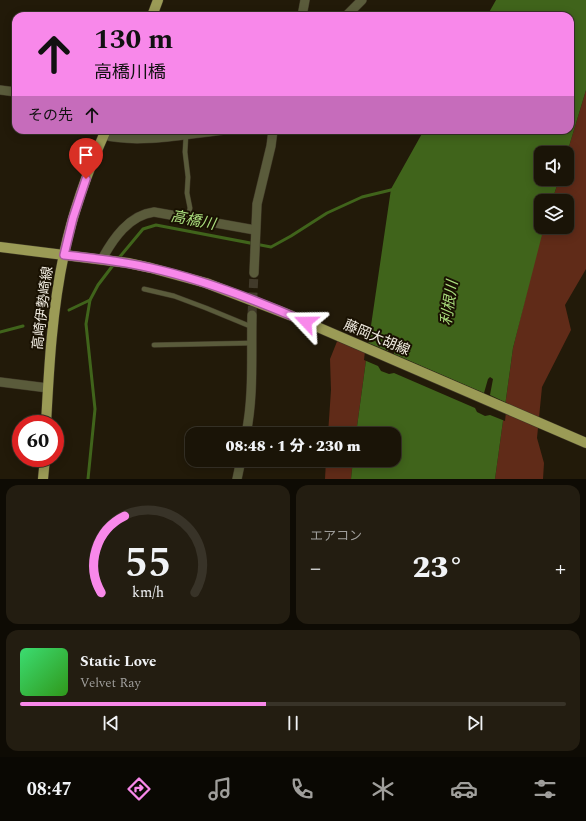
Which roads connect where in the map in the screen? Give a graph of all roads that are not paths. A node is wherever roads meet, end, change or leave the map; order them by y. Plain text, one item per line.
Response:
1 (158, 0) edge
2 (305, 0) edge
3 (362, 0) edge
4 (154, 12) edge
5 (303, 12) edge
6 (350, 12) edge
7 (0, 90) edge
8 (12, 92) edge
9 (104, 134) edge
10 (110, 134) edge
11 (193, 134) edge
12 (272, 134) edge
13 (186, 135) junction
14 (188, 218) junction
15 (255, 234) junction
16 (0, 247) edge
17 (64, 255) junction
18 (104, 260) junction
19 (254, 273) tunnel mouth
20 (144, 289) dead end
21 (252, 315) tunnel mouth
22 (252, 327) junction
23 (252, 343) junction
24 (154, 345) dead end
25 (0, 382) edge
26 (48, 388) junction
27 (46, 415) edge
28 (247, 427) edge
29 (585, 443) edge
30 (45, 467) edge
31 (240, 467) edge
32 (44, 479) edge
33 (237, 479) edge

1 - 4 main road
2 - 5 street
3 - 6 street
7 - 8 street
9 - 17 main road, 高崎伊勢崎線
10 - 13 street
11 - 13 street
12 - 15 street
13 - 14 lane
14 - 15 street
14 - 18 street
15 - 19 street
16 - 17 main road
17 - 18 main road
17 - 26 main road, 高崎伊勢崎線
18 - 29 main road, 藤岡大胡線
20 - 22 lane
21 - 22 street
22 - 23 street
23 - 24 lane
23 - 28 street
25 - 26 street
26 - 27 main road, 高崎伊勢崎線
30 - 32 main road
31 - 33 street

